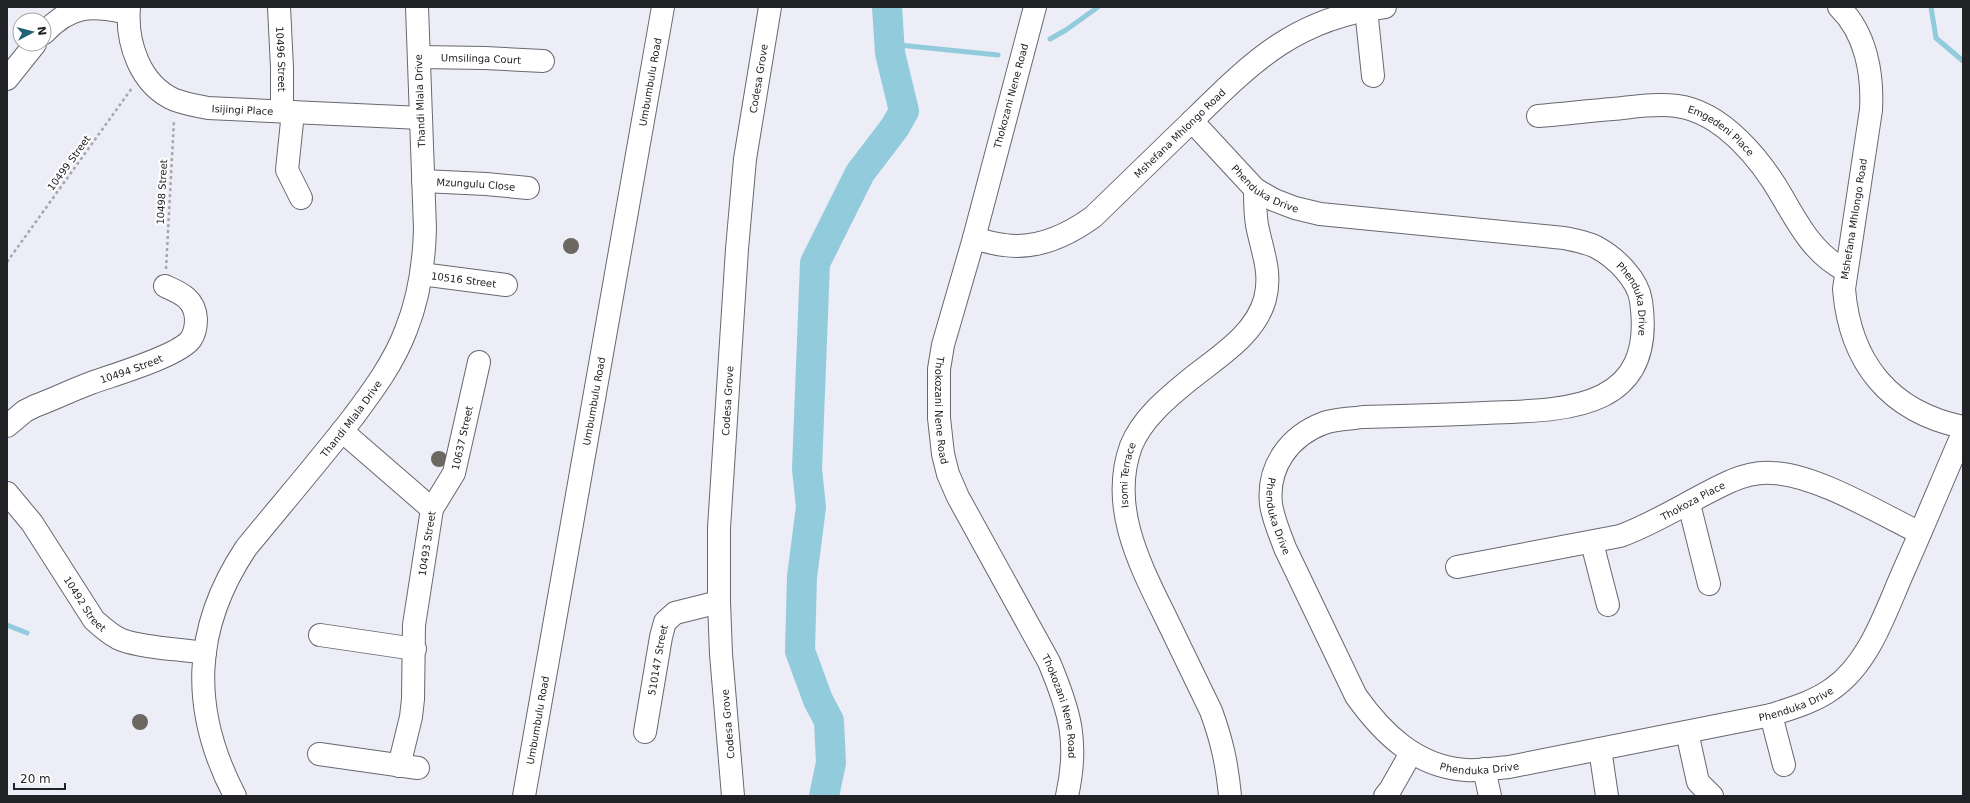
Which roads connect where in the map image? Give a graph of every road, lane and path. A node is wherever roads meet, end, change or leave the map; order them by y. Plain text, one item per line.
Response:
1 (279, 7) edge
2 (417, 7) edge
3 (663, 7) edge
4 (770, 7) edge
5 (1035, 7) edge
6 (1839, 7) edge
7 (1376, 8) edge
8 (129, 10) edge
9 (52, 26) edge
10 (29, 52) edge
11 (419, 57) junction
12 (543, 62) dead end
13 (143, 72) junction
14 (1373, 76) dead end
15 (7, 79) edge
16 (175, 99) junction
17 (287, 111) junction
18 (1538, 116) dead end
19 (421, 118) junction
20 (1192, 121) junction
21 (423, 181) junction
22 (528, 188) dead end
23 (1255, 189) junction
24 (301, 198) dead end
25 (974, 238) junction
26 (7, 262) edge
27 (1846, 270) junction
28 (421, 274) junction
29 (506, 285) dead end
30 (165, 286) joint
31 (479, 362) dead end
32 (7, 426) edge
33 (1963, 427) edge
34 (342, 431) junction
35 (1963, 433) edge
36 (7, 493) edge
37 (1689, 504) junction
38 (432, 509) junction
39 (1920, 533) junction
40 (1592, 543) junction
41 (1457, 567) dead end
42 (1709, 584) dead end
43 (719, 602) junction
44 (1608, 605) dead end
45 (320, 635) dead end
46 (415, 649) junction
47 (205, 653) junction
48 (1771, 715) junction
49 (645, 732) dead end
50 (1687, 732) junction
51 (1600, 749) junction
52 (1411, 753) junction
53 (319, 754) dead end
54 (1784, 765) dead end
55 (1484, 769) junction
56 (234, 796) edge
57 (524, 796) edge
58 (733, 796) edge
59 (1067, 796) edge
60 (1230, 796) edge
61 (1385, 796) edge
62 (1490, 796) edge
63 (1607, 796) edge
64 (1712, 796) edge

1 - 17 street, 10496 Street
2 - 11 street, Thandi Mlala Drive
3 - 57 street, Umbumbulu Road
4 - 43 street, Codesa Grove
5 - 25 street, Thokozani Nene Road
6 - 27 street, Mshefana Mhlongo Road
7 - 14 street
7 - 20 street, Mshefana Mhlongo Road
8 - 9 street
8 - 13 street, Isijingi Place
10 - 15 street
11 - 12 street, Umsilinga Court
11 - 19 street, Thandi Mlala Drive
13 - 16 street, Isijingi Place
13 - 26 path, 10499 Street
16 - 17 street, Isijingi Place
16 - 30 path, 10498 Street
17 - 19 street, Isijingi Place
17 - 24 street, 10496 Street
18 - 27 street, Emgedeni Place
19 - 21 street, Thandi Mlala Drive
20 - 23 street, Phenduka Drive
20 - 25 street, Mshefana Mhlongo Road
21 - 22 street, Mzungulu Close
21 - 28 street, Thandi Mlala Drive
23 - 52 street, Phenduka Drive
23 - 60 street, Isomi Terrace
25 - 59 street, Thokozani Nene Road
27 - 33 street, Mshefana Mhlongo Road
28 - 29 street, 10516 Street
28 - 34 street, Thandi Mlala Drive
30 - 32 street, 10494 Street
31 - 38 street, 10637 Street
34 - 38 street, 10493 Street
34 - 47 street, Thandi Mlala Drive
35 - 39 street, Phenduka Drive
36 - 47 street, 10492 Street
37 - 39 street, Thokoza Place
37 - 40 street, Thokoza Place
37 - 42 street
38 - 46 street, 10493 Street
39 - 48 street, Phenduka Drive
40 - 41 street, Thokoza Place
40 - 44 street
43 - 49 street, 510147 Street
43 - 58 street, Codesa Grove
45 - 46 street
46 - 53 street, 10493 Street
47 - 56 street, Thandi Mlala Drive
48 - 50 street, Phenduka Drive
48 - 54 street
50 - 51 street, Phenduka Drive
50 - 64 street
51 - 55 street, Phenduka Drive
51 - 63 street
52 - 55 street, Phenduka Drive
52 - 61 street
55 - 62 street

